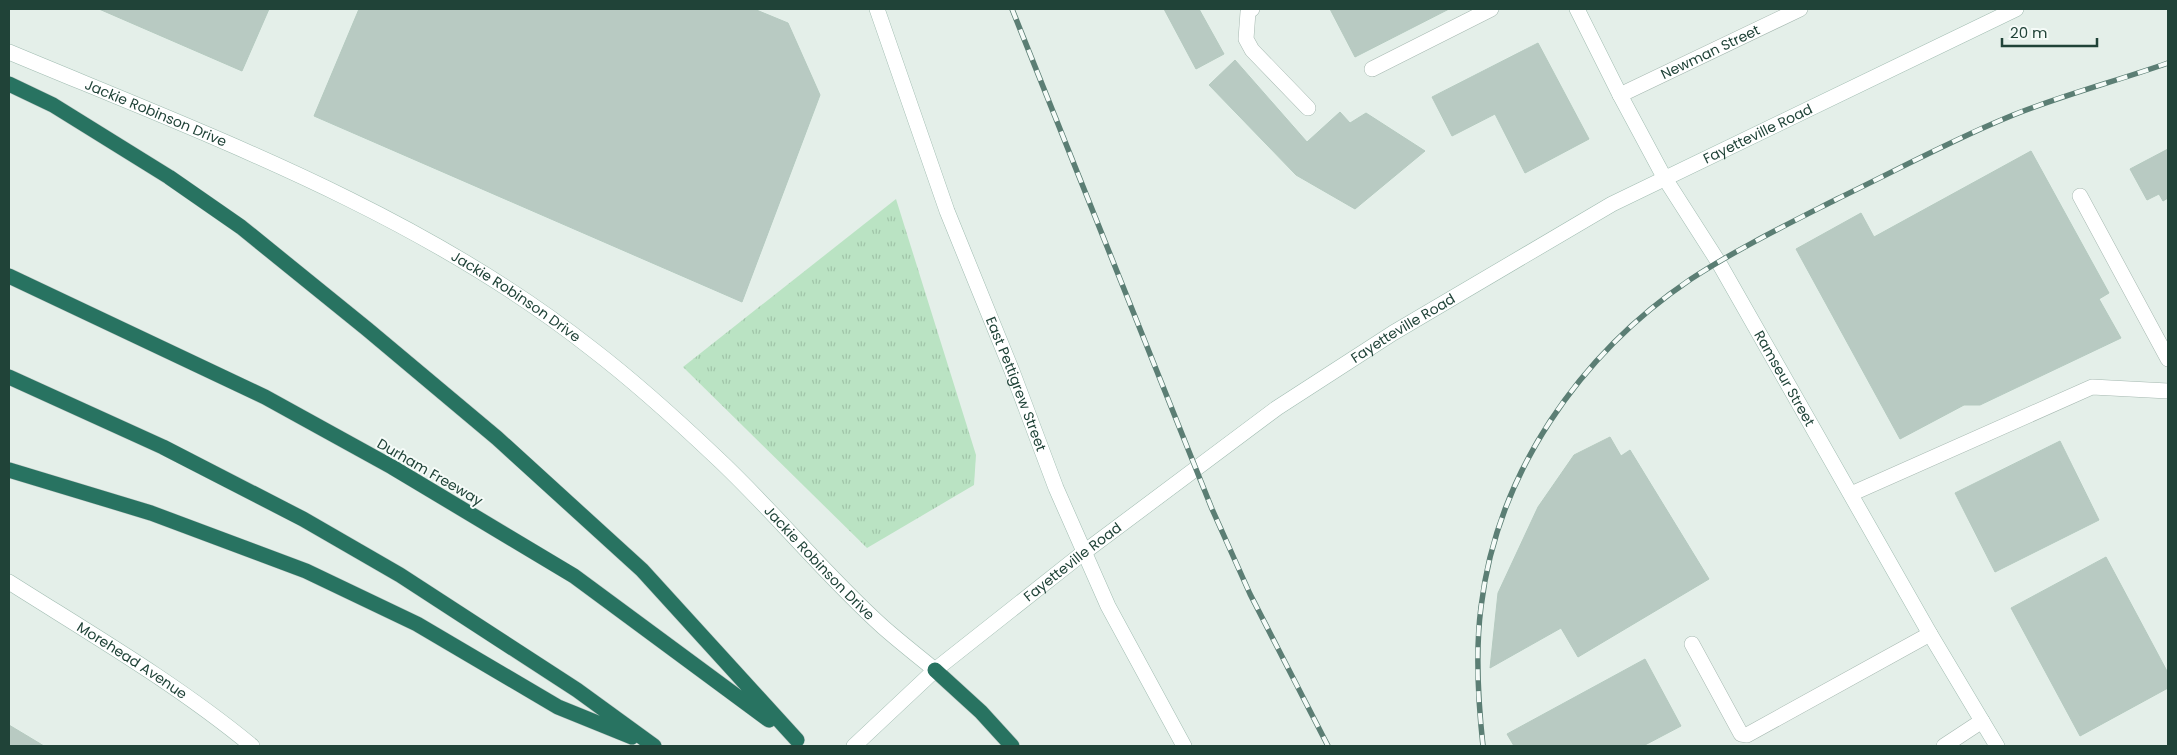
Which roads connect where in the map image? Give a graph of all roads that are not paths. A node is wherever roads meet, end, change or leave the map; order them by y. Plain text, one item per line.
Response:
1 (878, 9) edge
2 (1491, 9) edge
3 (1577, 9) edge
4 (1800, 9) edge
5 (2016, 9) edge
6 (1249, 10) edge
7 (9, 52) edge
8 (1372, 70) dead end
9 (9, 84) edge
10 (1620, 95) junction
11 (1308, 108) dead end
12 (1664, 177) junction
13 (2080, 196) dead end
14 (9, 276) edge
15 (2168, 359) edge
16 (9, 377) edge
17 (2168, 391) edge
18 (9, 470) edge
19 (1851, 494) junction
20 (1083, 553) junction
21 (9, 582) edge
22 (1930, 634) junction
23 (1692, 644) dead end
24 (935, 670) junction
25 (1982, 721) junction
26 (800, 743) edge
27 (252, 746) edge
28 (654, 746) edge
29 (854, 746) edge
30 (1012, 746) edge
31 (1184, 746) edge
32 (1944, 746) edge
33 (1997, 746) edge

1 - 20 street, East Pettigrew Street
2 - 8 street
3 - 10 street, Ramseur Street
4 - 10 street, Newman Street
5 - 12 street, Fayetteville Road
6 - 11 street
7 - 24 street, Jackie Robinson Drive
9 - 26 highway
10 - 12 street, Ramseur Street
12 - 19 street, Ramseur Street
12 - 20 street, Fayetteville Road
13 - 15 street
14 - 26 highway, Durham Freeway
16 - 28 highway
17 - 19 street
18 - 28 highway
19 - 22 street, Ramseur Street
20 - 24 street, Fayetteville Road
20 - 31 street, East Pettigrew Street
21 - 27 street, Morehead Avenue
22 - 23 street
22 - 25 street, Ramseur Street
24 - 29 street, Fayetteville Road
24 - 30 highway
25 - 32 street
25 - 33 street, Ramseur Street

